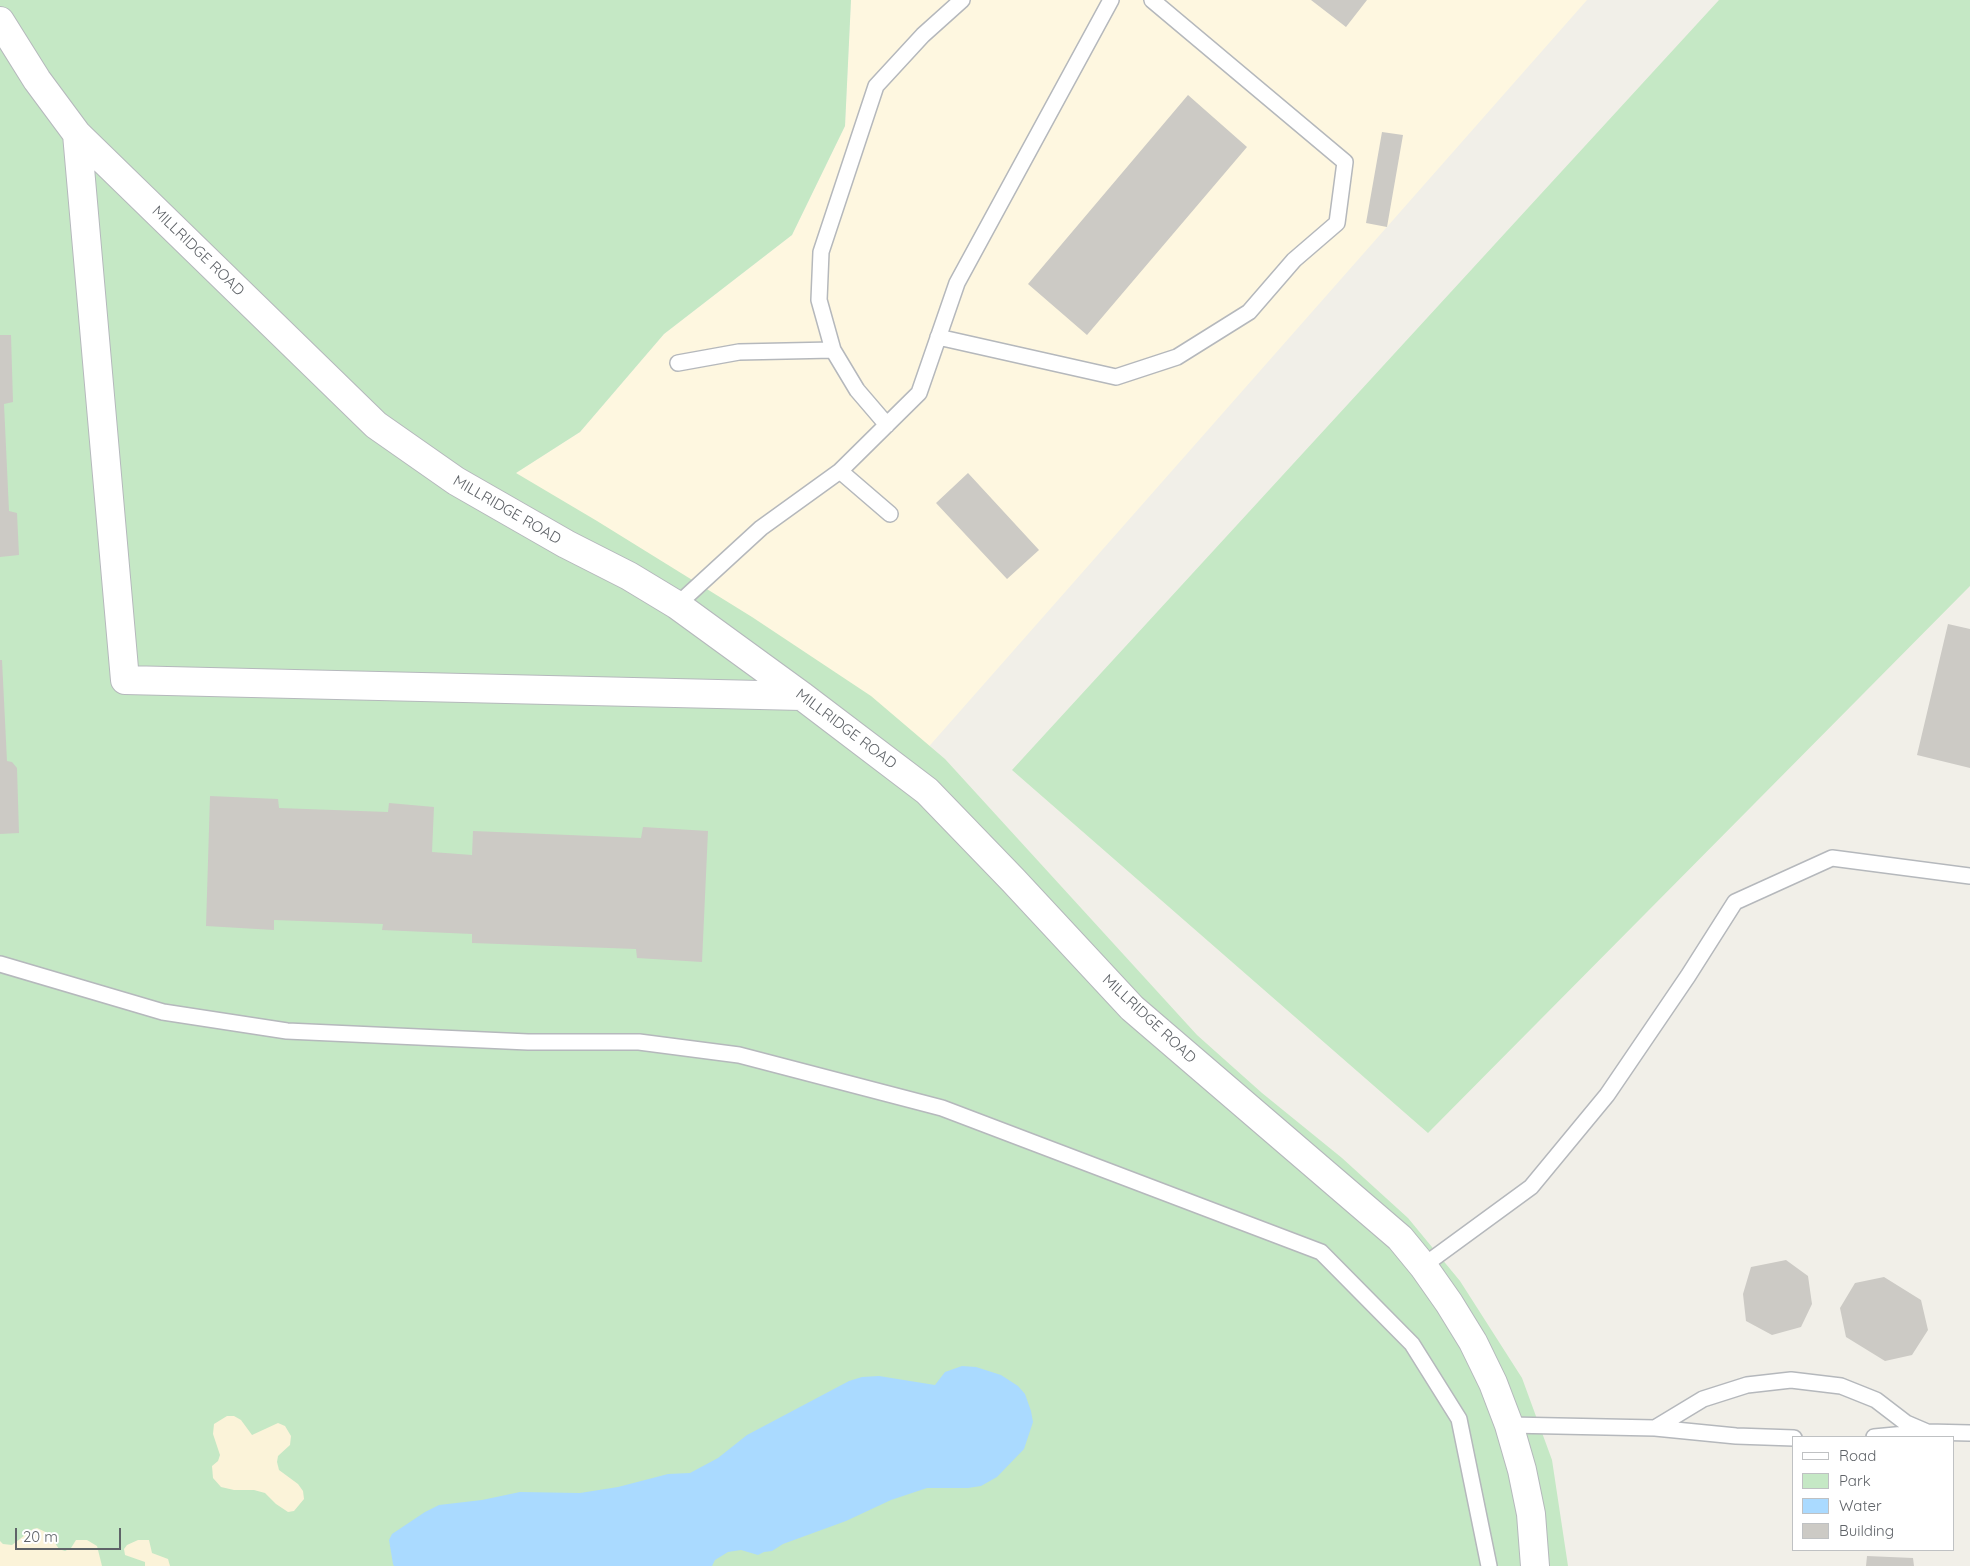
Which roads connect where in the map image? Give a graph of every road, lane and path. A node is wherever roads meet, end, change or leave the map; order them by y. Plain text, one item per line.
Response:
1 (962, 0) edge
2 (1111, 0) edge
3 (1152, 0) edge
4 (0, 21) edge
5 (77, 134) junction
6 (938, 337) junction
7 (832, 350) junction
8 (678, 363) dead end
9 (887, 425) junction
10 (840, 471) junction
11 (890, 514) dead end
12 (678, 605) junction
13 (802, 696) junction
14 (1970, 876) edge
15 (0, 964) edge
16 (1423, 1266) junction
17 (1509, 1425) junction
18 (1655, 1428) junction
19 (1927, 1432) junction
20 (1970, 1433) edge
21 (1885, 1436) edge
22 (1792, 1438) edge
23 (1489, 1566) edge
24 (1535, 1566) edge

1 - 7 lane
2 - 6 lane
3 - 6 lane
4 - 5 street, MILLRIDGE ROAD
5 - 12 street, MILLRIDGE ROAD
5 - 13 street
6 - 9 lane
7 - 8 lane
7 - 9 lane
9 - 10 lane
10 - 11 lane
10 - 12 lane
12 - 13 street, MILLRIDGE ROAD
13 - 16 street, MILLRIDGE ROAD
14 - 16 lane
15 - 23 lane
16 - 17 street, MILLRIDGE ROAD
17 - 18 lane
17 - 24 street, MILLRIDGE ROAD
18 - 19 lane
18 - 22 lane
19 - 20 lane
19 - 21 lane

